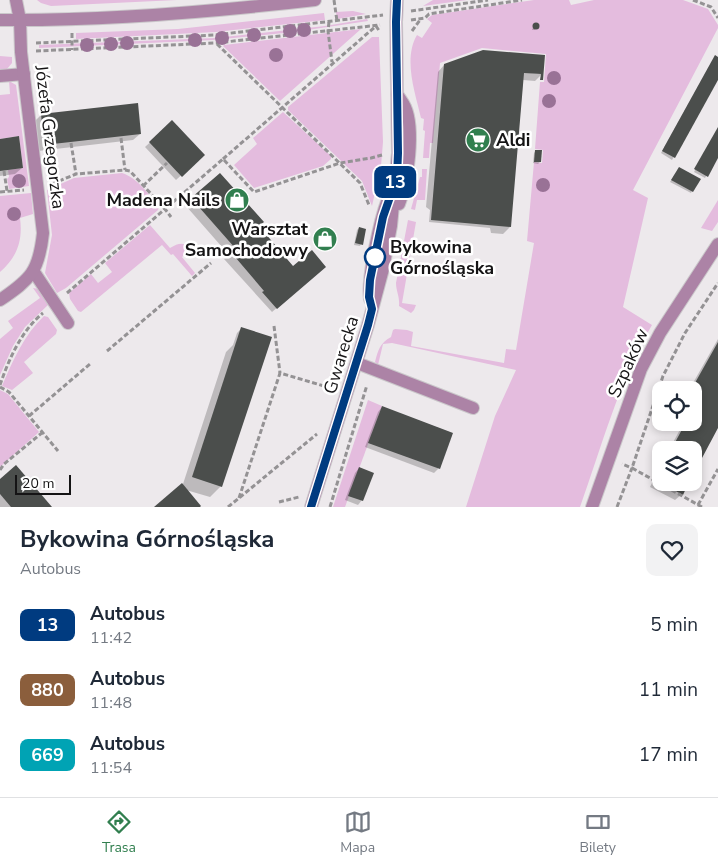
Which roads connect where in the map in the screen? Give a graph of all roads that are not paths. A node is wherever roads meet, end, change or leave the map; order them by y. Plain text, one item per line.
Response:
1 (16, 0) edge
2 (315, 0) edge
3 (397, 0) edge
4 (0, 20) edge
5 (20, 20) junction
6 (24, 74) junction
7 (0, 76) edge
8 (396, 94) junction
9 (397, 177) junction
10 (391, 226) junction
11 (718, 244) edge
12 (34, 272) junction
13 (0, 300) edge
14 (372, 309) junction
15 (68, 323) dead end
16 (357, 364) junction
17 (473, 408) dead end
18 (311, 507) edge
19 (592, 507) edge

1 - 5 street, Józefa Grzegorzka
2 - 5 street
3 - 8 street, Gwarecka
4 - 5 street
5 - 6 street, Józefa Grzegorzka
6 - 7 street
6 - 12 street, Józefa Grzegorzka
8 - 9 street, Gwarecka
8 - 10 street
9 - 10 street, Gwarecka
9 - 14 street
10 - 14 street, Gwarecka
11 - 19 street, Szpaków
12 - 13 street
12 - 15 street
14 - 16 street, Gwarecka
16 - 17 street
16 - 18 street, Gwarecka

